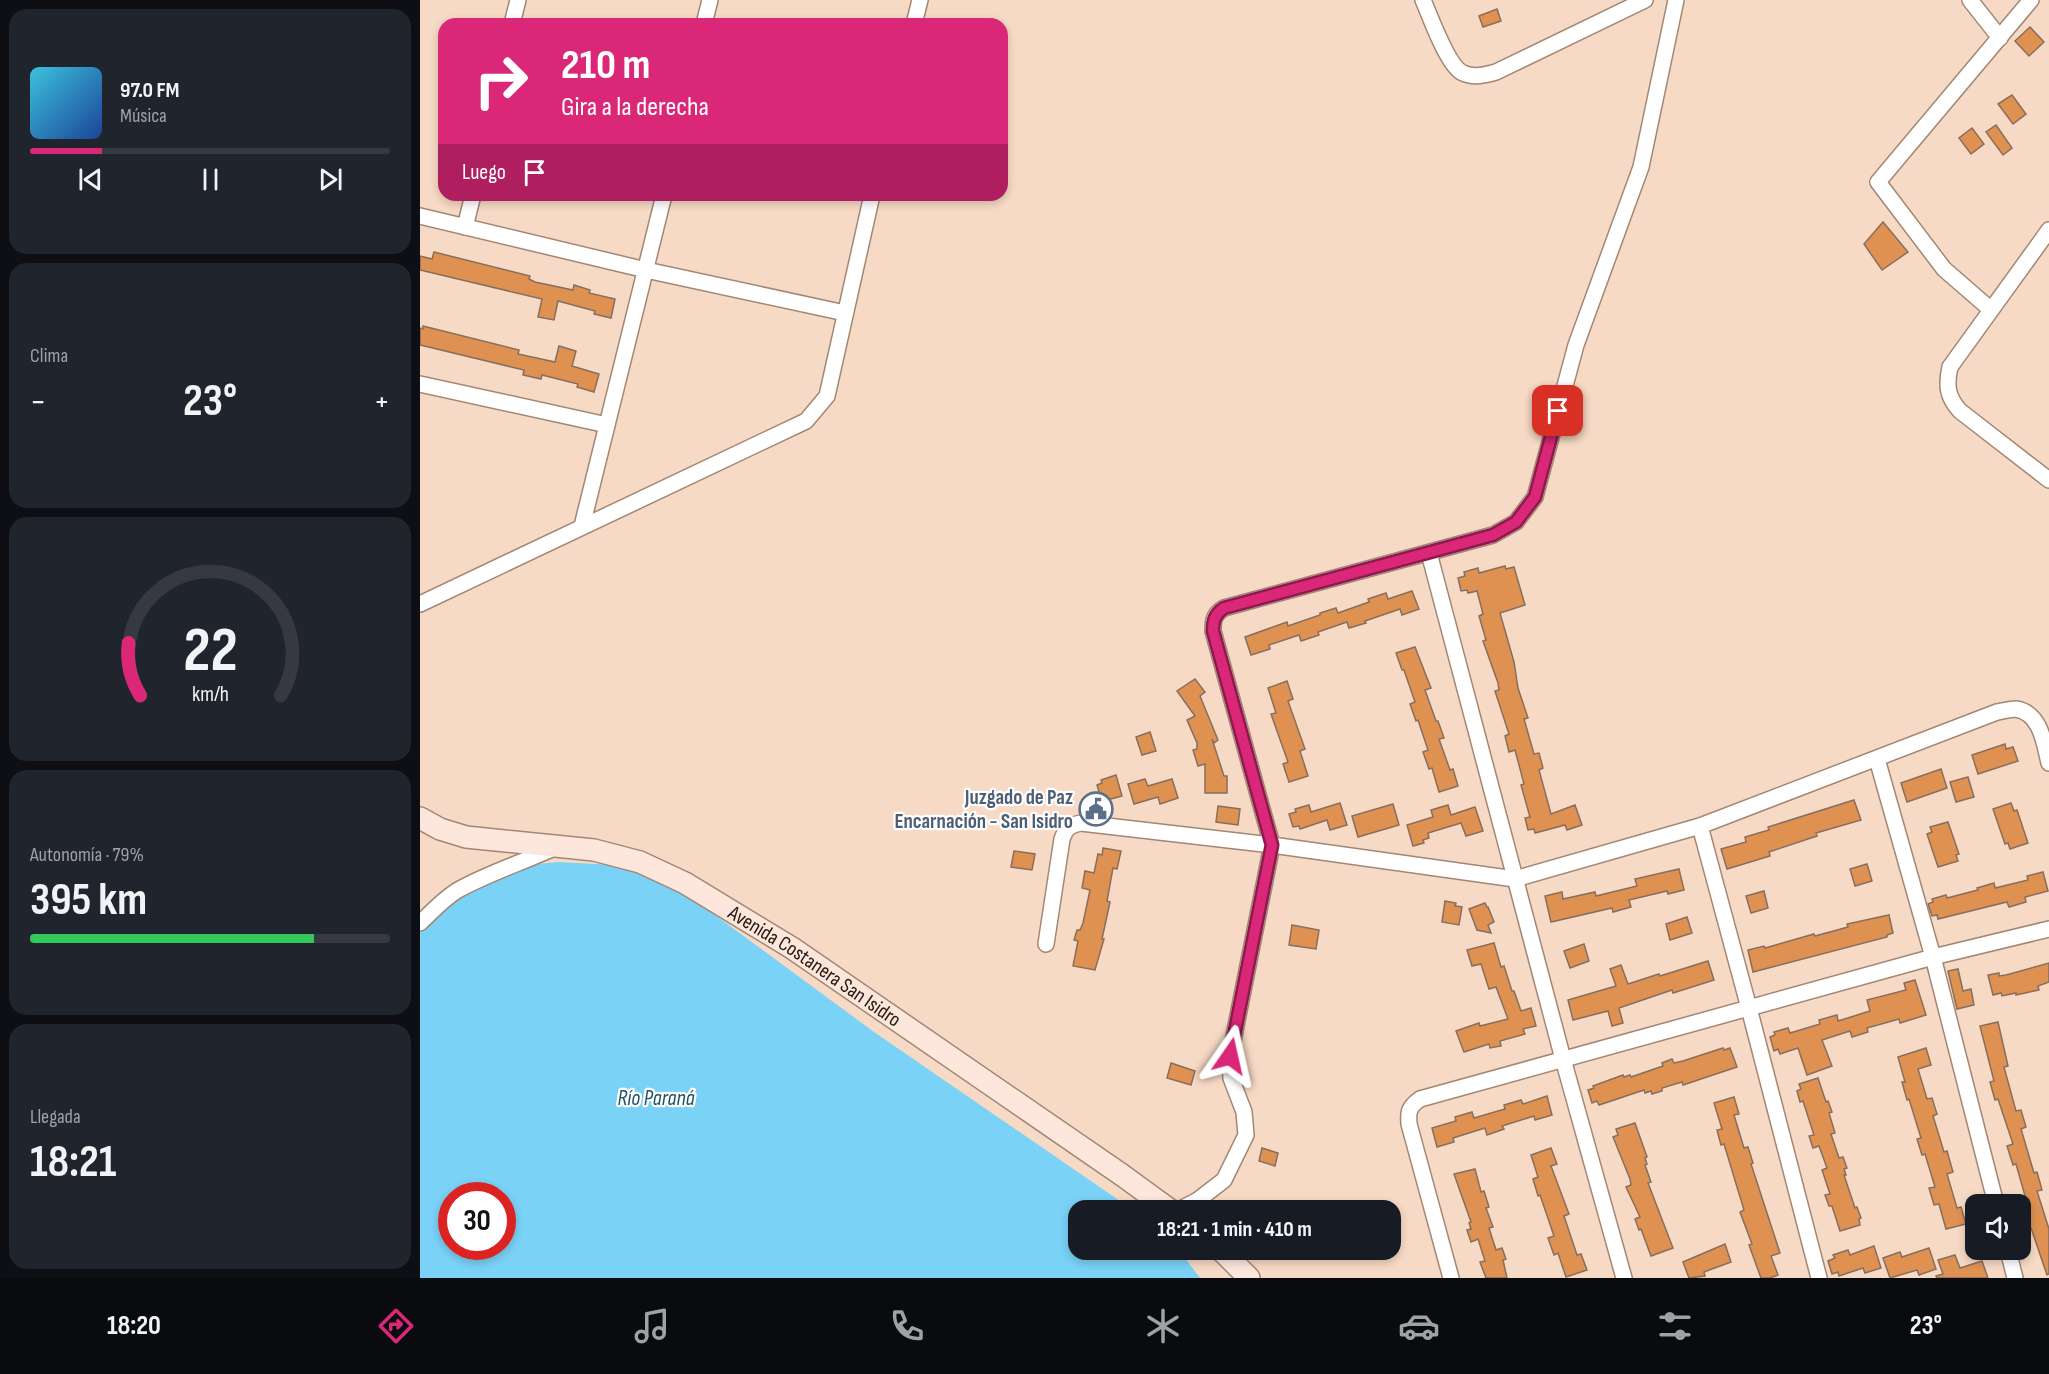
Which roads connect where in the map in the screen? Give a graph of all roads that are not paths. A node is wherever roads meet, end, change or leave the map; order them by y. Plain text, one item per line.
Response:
1 (518, 0) edge
2 (710, 0) edge
3 (920, 0) edge
4 (1423, 0) edge
5 (1645, 0) edge
6 (1676, 0) edge
7 (1970, 0) edge
8 (2031, 0) edge
9 (514, 18) edge
10 (706, 18) edge
11 (916, 18) edge
12 (2000, 38) junction
13 (472, 201) edge
14 (663, 201) edge
15 (871, 201) edge
16 (420, 216) edge
17 (465, 227) junction
18 (2049, 230) edge
19 (646, 270) junction
20 (1990, 309) junction
21 (845, 313) junction
22 (421, 389) edge
23 (607, 425) junction
24 (2049, 480) edge
25 (582, 526) junction
26 (1429, 554) junction
27 (420, 604) edge
28 (2044, 731) edge
29 (1877, 759) junction
30 (2049, 763) edge
31 (420, 818) edge
32 (1700, 826) junction
33 (1272, 845) junction
34 (556, 847) junction
35 (1515, 879) junction
36 (420, 922) edge
37 (2049, 929) edge
38 (1046, 944) dead end
39 (1934, 957) junction
40 (1749, 1008) junction
41 (1563, 1059) junction
42 (1993, 1194) edge
43 (1156, 1200) edge
44 (1198, 1200) edge
45 (1233, 1260) edge
46 (2010, 1260) edge
47 (1251, 1275) edge
48 (1451, 1278) edge
49 (1624, 1278) edge
50 (1819, 1278) edge
51 (2015, 1278) edge

1 - 9 street
2 - 10 street
3 - 11 street
4 - 5 street
6 - 26 street
7 - 12 street
8 - 12 street
12 - 20 street
13 - 17 street
14 - 19 street
15 - 21 street
16 - 17 street
17 - 19 street
18 - 20 street
19 - 21 street
19 - 23 street
20 - 24 street
21 - 25 street
22 - 23 street
23 - 25 street
25 - 27 street
26 - 33 street
26 - 35 street
28 - 29 street
28 - 30 street
29 - 32 street
29 - 39 street
31 - 34 main road, Avenida Costanera San Isidro
32 - 35 street
32 - 40 street
33 - 35 street
33 - 38 street
33 - 44 street
34 - 36 street
34 - 43 main road, Avenida Costanera San Isidro
35 - 41 street
37 - 39 street
39 - 40 street
39 - 42 street
40 - 41 street
40 - 50 street
41 - 48 street
41 - 49 street
45 - 47 main road
46 - 51 street

